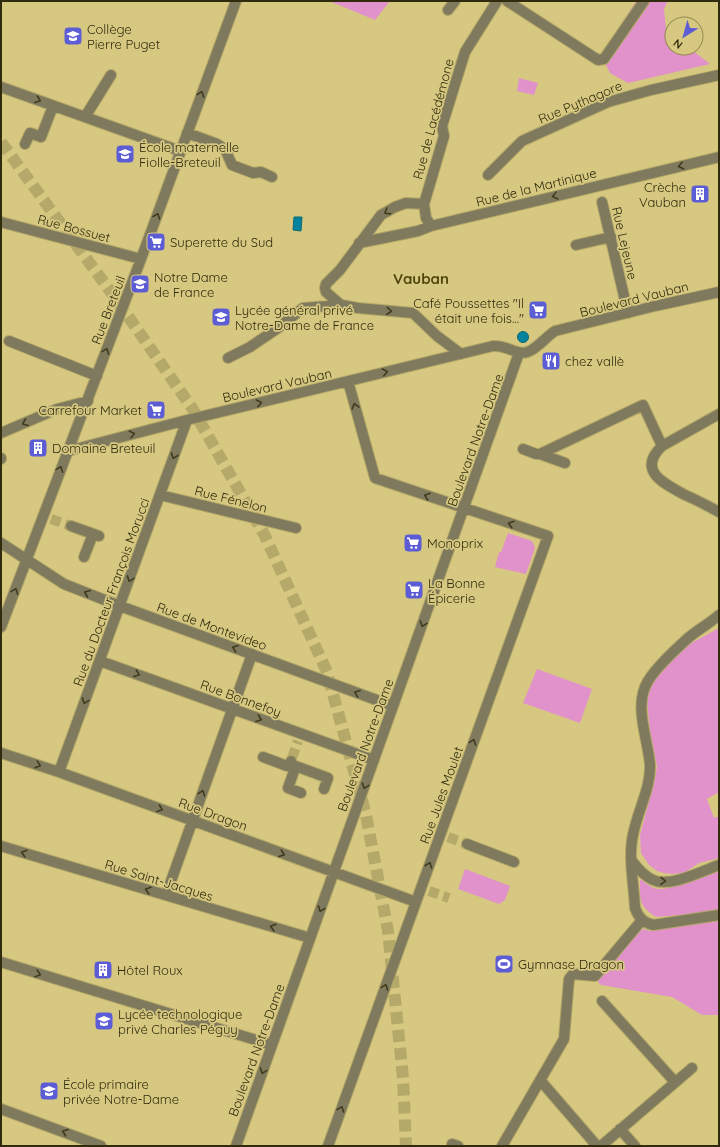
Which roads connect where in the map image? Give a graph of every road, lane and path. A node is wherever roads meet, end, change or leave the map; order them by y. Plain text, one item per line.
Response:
1 (236, 1) edge
2 (455, 1) edge
3 (497, 1) edge
4 (508, 1) edge
5 (644, 1) edge
6 (448, 10) dead end
7 (111, 75) dead end
8 (719, 75) edge
9 (1, 87) edge
10 (53, 106) junction
11 (85, 117) junction
12 (187, 133) junction
13 (25, 144) dead end
14 (180, 151) junction
15 (719, 157) edge
16 (488, 175) dead end
17 (272, 177) dead end
18 (602, 202) dead end
19 (424, 204) junction
20 (1, 222) edge
21 (431, 226) junction
22 (611, 237) junction
23 (359, 244) junction
24 (576, 245) dead end
25 (141, 259) junction
26 (719, 292) edge
27 (341, 305) junction
28 (628, 313) junction
29 (9, 341) dead end
30 (520, 353) junction
31 (461, 354) junction
32 (228, 358) dead end
33 (97, 376) junction
34 (348, 381) junction
35 (88, 400) junction
36 (719, 414) edge
37 (187, 420) junction
38 (1, 433) edge
39 (662, 446) junction
40 (523, 449) dead end
41 (68, 451) junction
42 (540, 454) junction
43 (565, 463) dead end
44 (160, 495) junction
45 (464, 508) junction
46 (719, 512) edge
47 (71, 526) tunnel mouth
48 (296, 528) dead end
49 (1, 543) edge
50 (84, 557) dead end
51 (26, 560) junction
52 (120, 606) junction
53 (719, 615) edge
54 (1, 627) edge
55 (252, 654) junction
56 (100, 661) junction
57 (393, 706) junction
58 (232, 709) junction
59 (1, 753) edge
60 (263, 757) dead end
61 (374, 760) junction
62 (291, 761) junction
63 (59, 772) junction
64 (324, 789) dead end
65 (301, 793) dead end
66 (192, 821) junction
67 (467, 844) tunnel mouth
68 (1, 846) edge
69 (514, 862) dead end
70 (632, 862) junction
71 (719, 865) edge
72 (334, 872) junction
73 (166, 895) junction
74 (416, 902) junction
75 (719, 915) edge
76 (642, 920) junction
77 (310, 938) junction
78 (1, 962) edge
79 (602, 1001) dead end
80 (272, 1045) junction
81 (692, 1068) dead end
82 (540, 1080) junction
83 (675, 1082) junction
84 (1, 1109) edge
85 (620, 1129) junction
86 (101, 1146) edge
87 (236, 1146) edge
88 (328, 1146) edge
89 (502, 1146) edge
90 (597, 1146) edge
91 (601, 1146) edge
92 (635, 1146) edge

12 -> 1 street, Rue Breteuil
2 - 6 street
3 - 19 street, Rue de Lacédémone
4 - 5 street
7 - 11 street
8 - 16 street, Rue Pythagore
9 -> 10 street
10 - 11 street
10 - 13 street
11 - 14 street
12 - 14 street, Rue Breteuil
12 - 17 street
25 -> 14 street, Rue Breteuil
15 -> 21 street, Rue de la Martinique
18 - 22 street, Rue Lejeune
19 - 21 street
19 -> 23 street
20 - 25 street, Rue Bossuet
21 - 23 street, Rue de la Martinique
22 - 24 street
22 - 28 street, Rue Lejeune
23 - 27 street
33 -> 25 street, Rue Breteuil
26 - 28 street, Boulevard Vauban
27 -> 31 street
27 - 32 street
28 - 30 street, Boulevard Vauban
29 - 33 street
30 - 31 street, Boulevard Vauban
30 - 45 street, Boulevard Notre-Dame
34 -> 31 street, Boulevard Vauban
33 - 35 street, Rue Breteuil
37 -> 34 street, Boulevard Vauban
45 -> 34 street
35 -> 38 street
35 - 41 street, Rue Breteuil
36 - 39 street
41 -> 37 street, Boulevard Vauban
37 -> 44 street, Rue du Docteur François Morucci
39 - 42 street
39 - 46 street
40 - 42 street
51 -> 41 street, Rue Breteuil
42 - 43 street
44 - 48 street, Rue Fénelon
44 -> 52 street, Rue du Docteur François Morucci
45 -> 57 street, Boulevard Notre-Dame
74 -> 45 street, Rue Jules Moulet
47 - 50 street
49 - 51 street, Rue de Montevideo
52 -> 51 street, Rue de Montevideo
54 -> 51 street, Rue Breteuil
55 -> 52 street, Rue de Montevideo
52 - 56 street, Rue du Docteur François Morucci
53 - 70 street
57 -> 55 street, Rue de Montevideo
55 - 58 street
56 -> 58 street, Rue Bonnefoy
56 -> 63 street, Rue du Docteur François Morucci
57 - 61 street, Boulevard Notre-Dame
58 -> 61 street, Rue Bonnefoy
66 -> 58 street
59 -> 63 street, Rue Dragon
60 - 62 street
61 -> 72 street, Boulevard Notre-Dame
62 - 64 street
62 - 65 street
63 -> 66 street, Rue Dragon
66 -> 72 street, Rue Dragon
66 - 73 street
67 - 69 street
73 -> 68 street, Rue Saint-Jacques
70 -> 71 street
70 - 76 street
72 - 74 street, Rue Dragon
72 -> 77 street, Boulevard Notre-Dame
77 -> 73 street, Rue Saint-Jacques
88 -> 74 street, Rue Jules Moulet
75 - 76 street
76 - 82 street
77 - 80 street, Boulevard Notre-Dame
78 -> 80 street
79 - 83 street
80 -> 87 street, Boulevard Notre-Dame
81 - 83 street
82 - 89 street
82 - 90 street
83 - 85 street
86 -> 84 street
85 - 91 street
85 - 92 street

